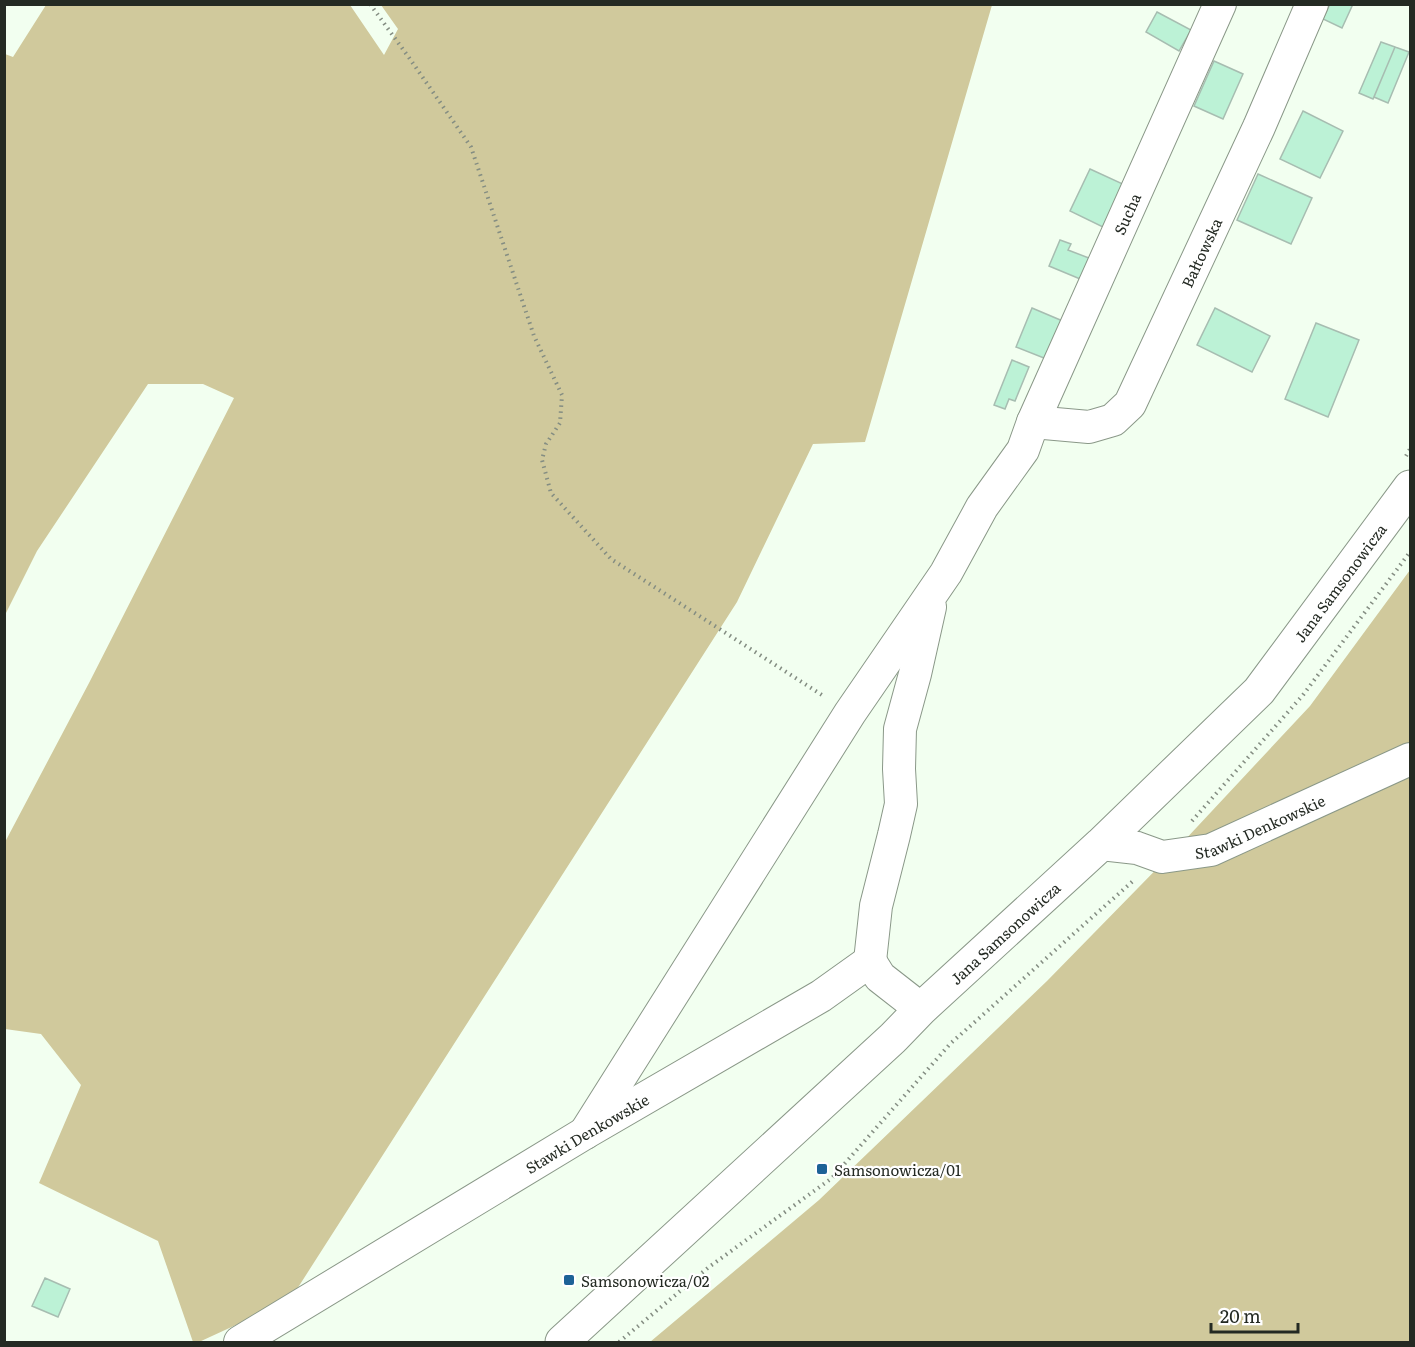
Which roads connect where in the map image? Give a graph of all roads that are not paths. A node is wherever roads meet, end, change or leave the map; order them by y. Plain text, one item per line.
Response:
1 (1220, 4) edge
2 (1312, 4) edge
3 (1033, 422) junction
4 (1410, 487) edge
5 (946, 573) junction
6 (1410, 759) edge
7 (1101, 844) junction
8 (870, 961) junction
9 (921, 1009) junction
10 (585, 1133) junction
11 (240, 1342) edge
12 (562, 1342) edge

1 - 3 street, Sucha
2 - 3 street, Bałtowska
3 - 5 street, Sucha
4 - 7 main road, Jana Samsonowicza
5 - 8 street
5 - 10 street
6 - 7 street, Stawki Denkowskie
7 - 9 main road, Jana Samsonowicza
8 - 9 street
8 - 10 street, Stawki Denkowskie
9 - 12 main road, Jana Samsonowicza
10 - 11 street, Stawki Denkowskie

